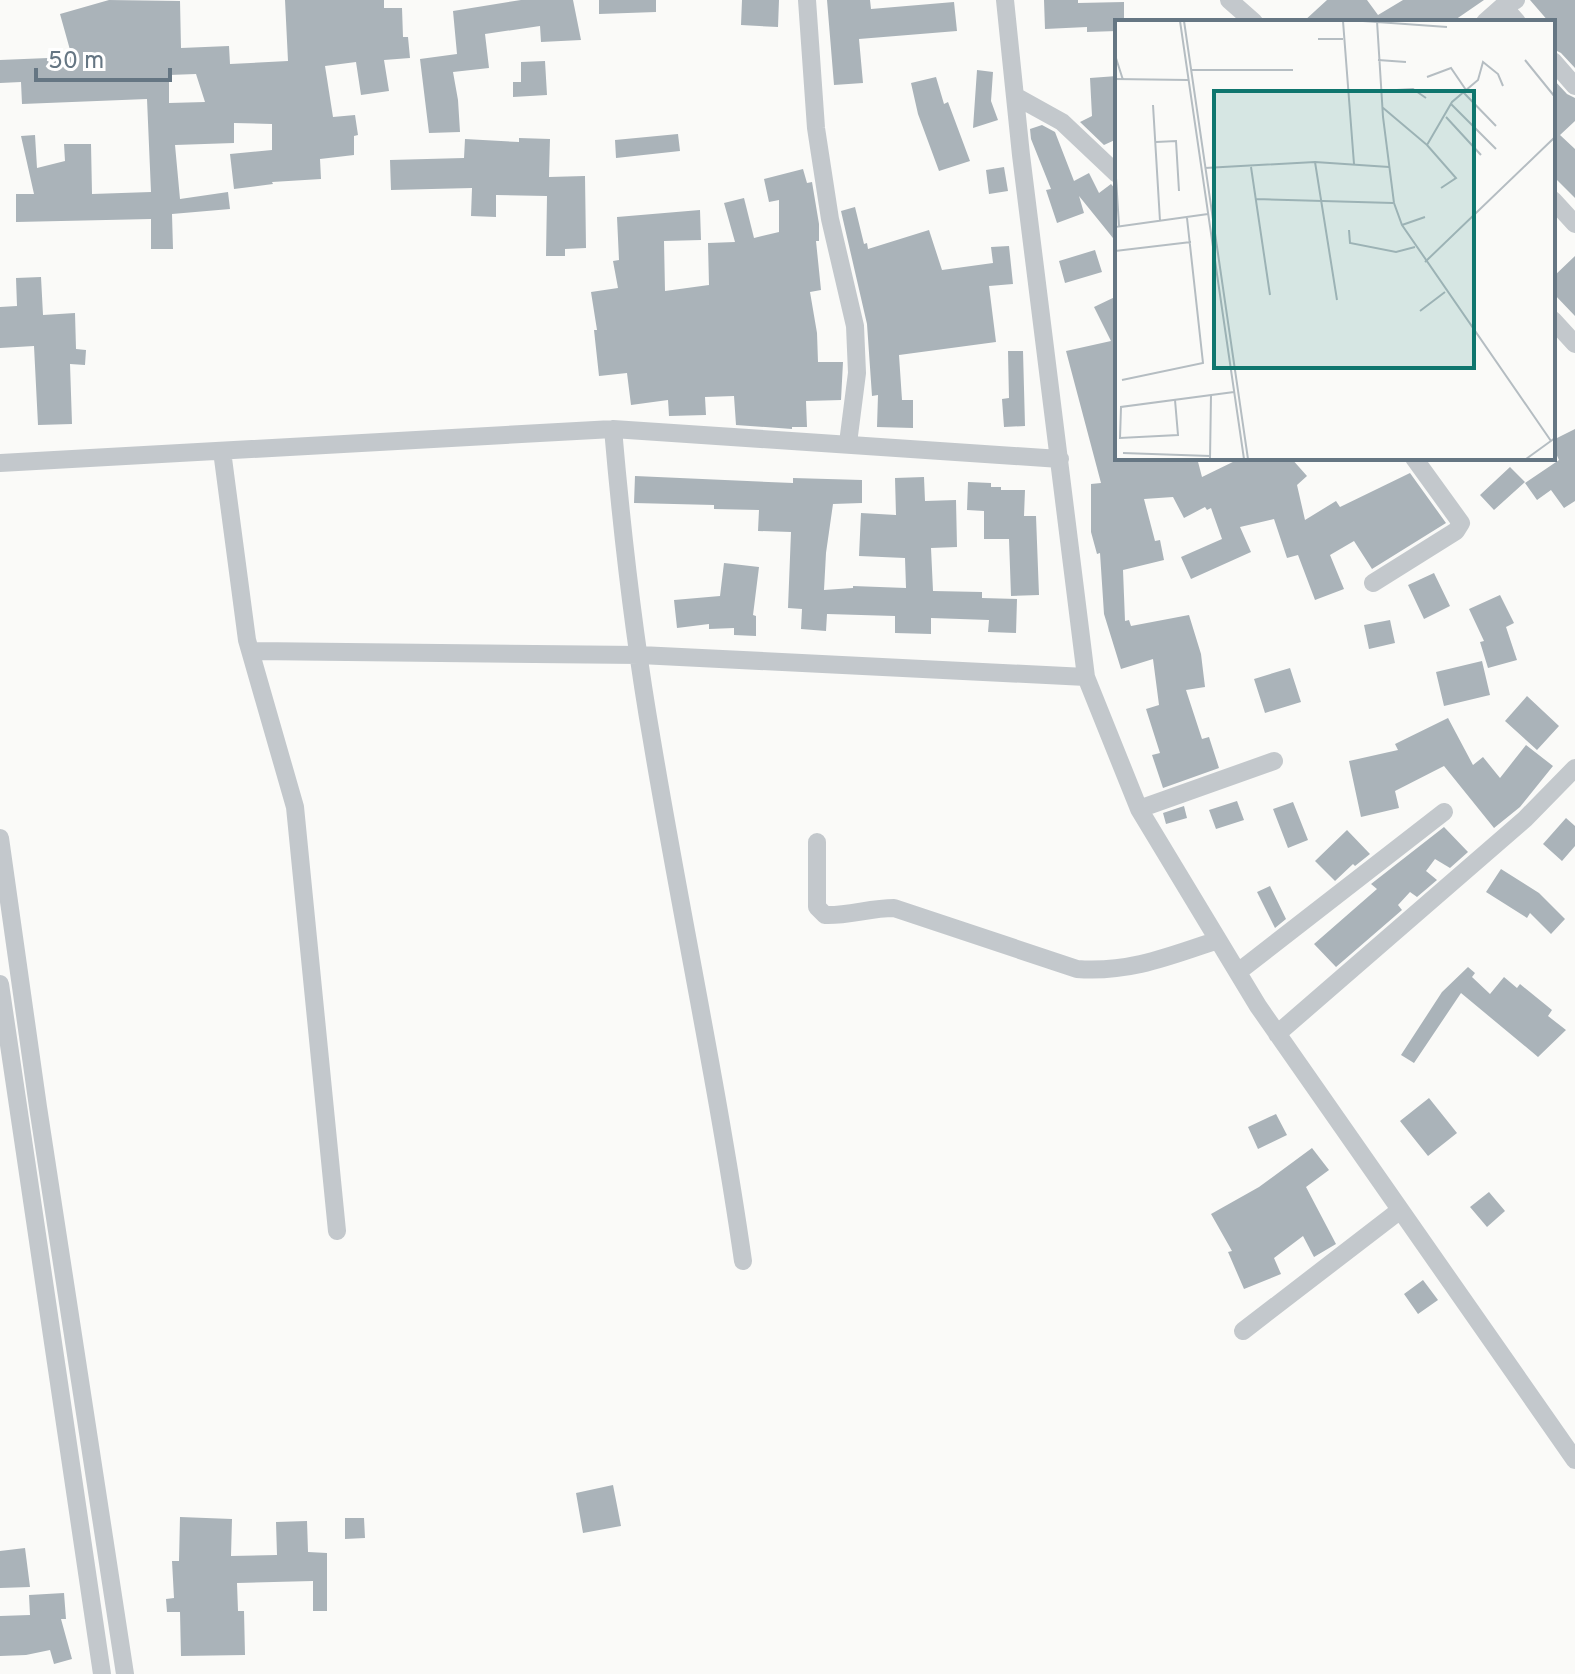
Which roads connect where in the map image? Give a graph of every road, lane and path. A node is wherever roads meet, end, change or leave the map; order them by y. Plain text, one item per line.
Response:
1 (807, 0) edge
2 (1005, 0) edge
3 (1020, 0) edge
4 (1229, 0) edge
5 (1510, 3) edge
6 (1252, 20) edge
7 (1488, 20) edge
8 (1555, 63) edge
9 (1575, 86) edge
10 (1017, 97) junction
11 (1115, 172) edge
12 (1555, 202) edge
13 (1575, 224) edge
14 (1555, 322) edge
15 (1575, 344) edge
16 (613, 429) junction
17 (848, 443) junction
18 (222, 451) junction
19 (1060, 459) junction
20 (1415, 460) edge
21 (0, 463) edge
22 (1373, 583) dead end
23 (252, 651) junction
24 (640, 655) junction
25 (1086, 677) junction
26 (1274, 761) dead end
27 (1575, 768) edge
28 (1139, 809) junction
29 (1444, 812) dead end
30 (0, 838) edge
31 (817, 842) dead end
32 (1218, 940) junction
33 (1238, 972) junction
34 (0, 984) edge
35 (1277, 1034) junction
36 (1399, 1211) junction
37 (337, 1231) dead end
38 (743, 1261) dead end
39 (1243, 1331) dead end
40 (1575, 1460) edge
41 (102, 1674) edge
42 (125, 1674) edge

1 - 17 street
2 - 3 street
2 - 10 street
4 - 6 street
5 - 7 street
8 - 9 street
10 - 11 street
10 - 19 street
12 - 13 street
14 - 15 street
16 - 17 street
16 - 18 street
16 - 24 street
17 - 19 street
18 - 21 street
18 - 23 street
19 - 25 street
20 - 22 street
23 - 24 street
23 - 37 street
24 - 25 street
24 - 38 street
25 - 28 street
26 - 28 street
27 - 35 street
28 - 32 street
29 - 33 street
30 - 42 street
31 - 32 street
32 - 33 street
33 - 35 street
34 - 41 street
35 - 36 street
36 - 39 street
36 - 40 street

